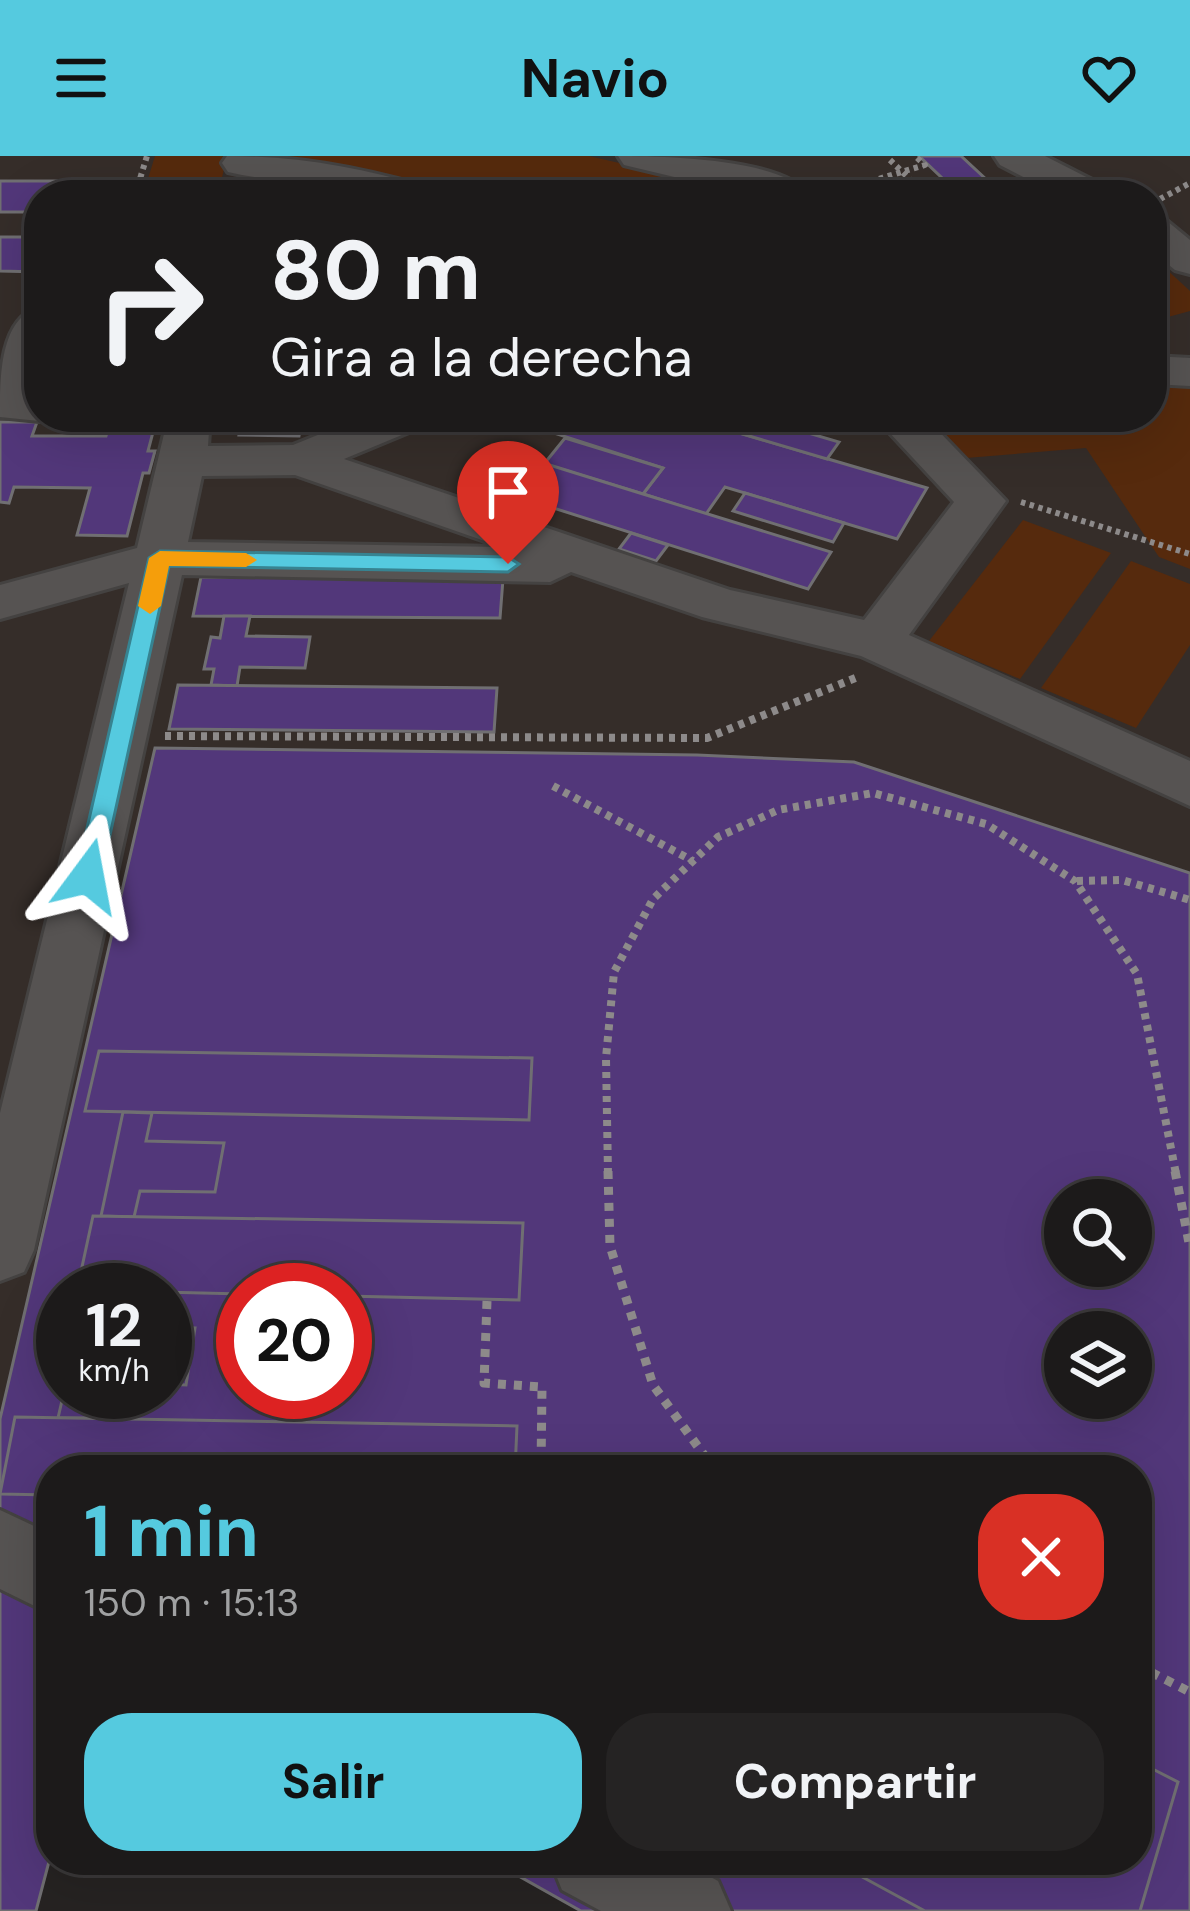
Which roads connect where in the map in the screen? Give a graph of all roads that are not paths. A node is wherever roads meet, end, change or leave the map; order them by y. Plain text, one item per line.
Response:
1 (638, 156) edge
2 (1014, 156) edge
3 (719, 164) edge
4 (240, 171) edge
5 (352, 180) edge
6 (755, 180) edge
7 (1060, 180) edge
8 (24, 341) edge
9 (24, 406) edge
10 (367, 432) edge
11 (913, 432) edge
12 (186, 439) edge
13 (299, 460) junction
14 (160, 558) junction
15 (610, 565) junction
16 (0, 602) edge
17 (893, 648) junction
18 (1190, 785) edge
19 (0, 1250) edge
20 (0, 1548) edge
21 (36, 1567) edge
22 (620, 1875) edge
23 (688, 1911) edge

1 - 3 lane
2 - 7 lane
3 - 6 lane
4 - 5 lane
8 - 9 lane
10 - 13 lane
11 - 17 lane
12 - 13 lane
12 - 14 lane
13 - 15 lane
14 - 15 lane
14 - 16 lane
14 - 19 lane
15 - 17 lane
17 - 18 lane
20 - 21 lane
22 - 23 lane

